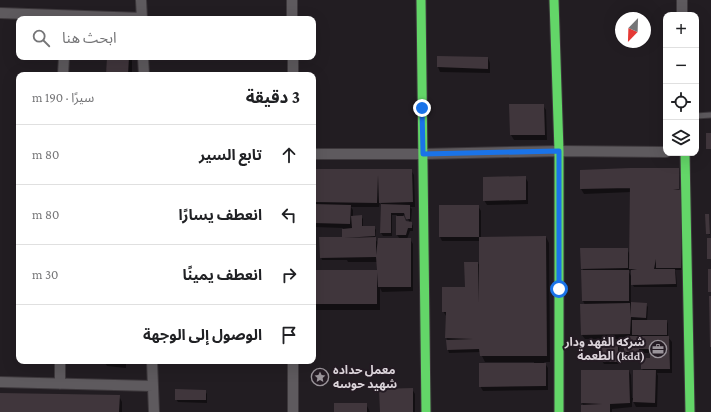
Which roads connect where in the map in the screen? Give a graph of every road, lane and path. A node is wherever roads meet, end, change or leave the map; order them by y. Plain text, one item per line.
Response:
1 (141, 0) edge
2 (292, 0) edge
3 (421, 0) edge
4 (554, 0) edge
5 (682, 0) edge
6 (682, 12) edge
7 (0, 13) edge
8 (38, 16) edge
9 (142, 16) edge
10 (292, 16) edge
11 (64, 60) edge
12 (143, 60) edge
13 (293, 60) edge
14 (63, 72) edge
15 (144, 72) edge
16 (293, 72) edge
17 (711, 115) edge
18 (699, 116) edge
19 (559, 151) junction
20 (663, 152) edge
21 (316, 154) edge
22 (423, 154) junction
23 (685, 156) edge
24 (60, 364) edge
25 (152, 364) edge
26 (293, 364) edge
27 (0, 382) edge
28 (60, 384) junction
29 (153, 386) junction
30 (154, 412) edge
31 (292, 412) edge
32 (426, 412) edge
33 (559, 412) edge
34 (690, 412) edge

1 - 9 street
2 - 10 street
3 - 22 street
4 - 19 street
5 - 6 street
7 - 8 street
11 - 14 street
12 - 15 street
13 - 16 street
17 - 18 lane
19 - 20 street
19 - 22 street
19 - 33 street
21 - 22 street
22 - 32 street
23 - 34 street
24 - 28 street
25 - 29 street
26 - 31 street
27 - 28 street
28 - 29 street
29 - 30 street

